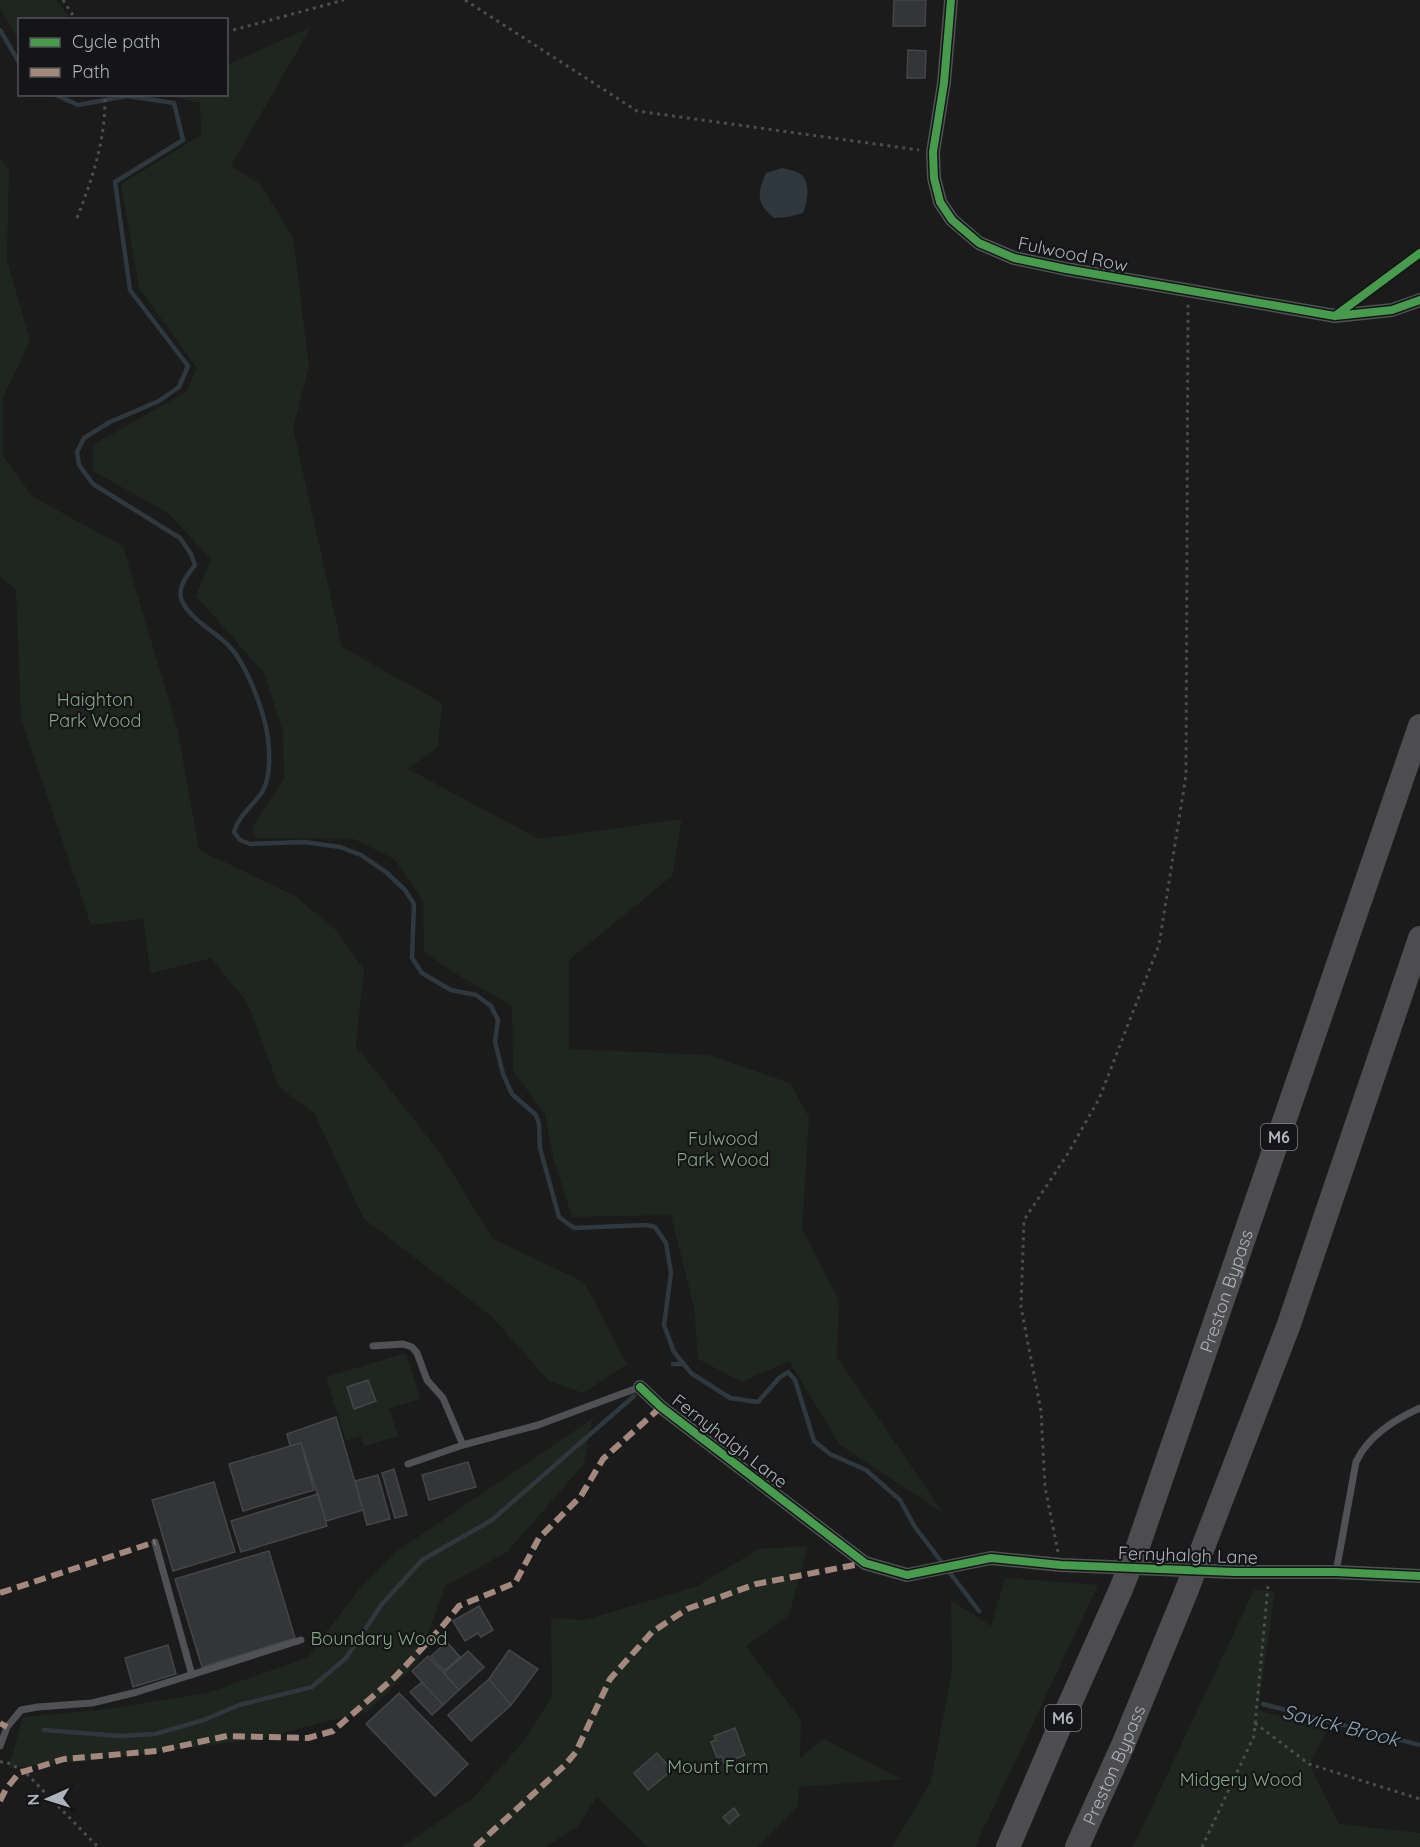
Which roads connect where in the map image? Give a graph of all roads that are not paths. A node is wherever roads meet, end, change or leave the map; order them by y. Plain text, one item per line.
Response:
1 (951, 0) edge
2 (1420, 300) edge
3 (1420, 726) edge
4 (1420, 938) edge
5 (372, 1346) dead end
6 (639, 1387) joint
7 (1420, 1408) edge
8 (463, 1444) junction
9 (408, 1464) dead end
10 (155, 1542) dead end
11 (1336, 1572) junction
12 (1420, 1576) edge
13 (301, 1640) dead end
14 (192, 1674) junction
15 (0, 1746) edge
16 (1008, 1847) edge
17 (1077, 1847) edge

1 - 2 street, Fulwood Row
3 - 16 highway, Preston Bypass / M6, bridge
4 - 17 highway, Preston Bypass, bridge
5 - 8 lane
6 - 8 lane
6 - 11 street, Fernyhalgh Lane
7 - 11 lane
8 - 9 lane
10 - 14 lane
11 - 12 street, Fernyhalgh Lane
13 - 14 lane
14 - 15 lane

